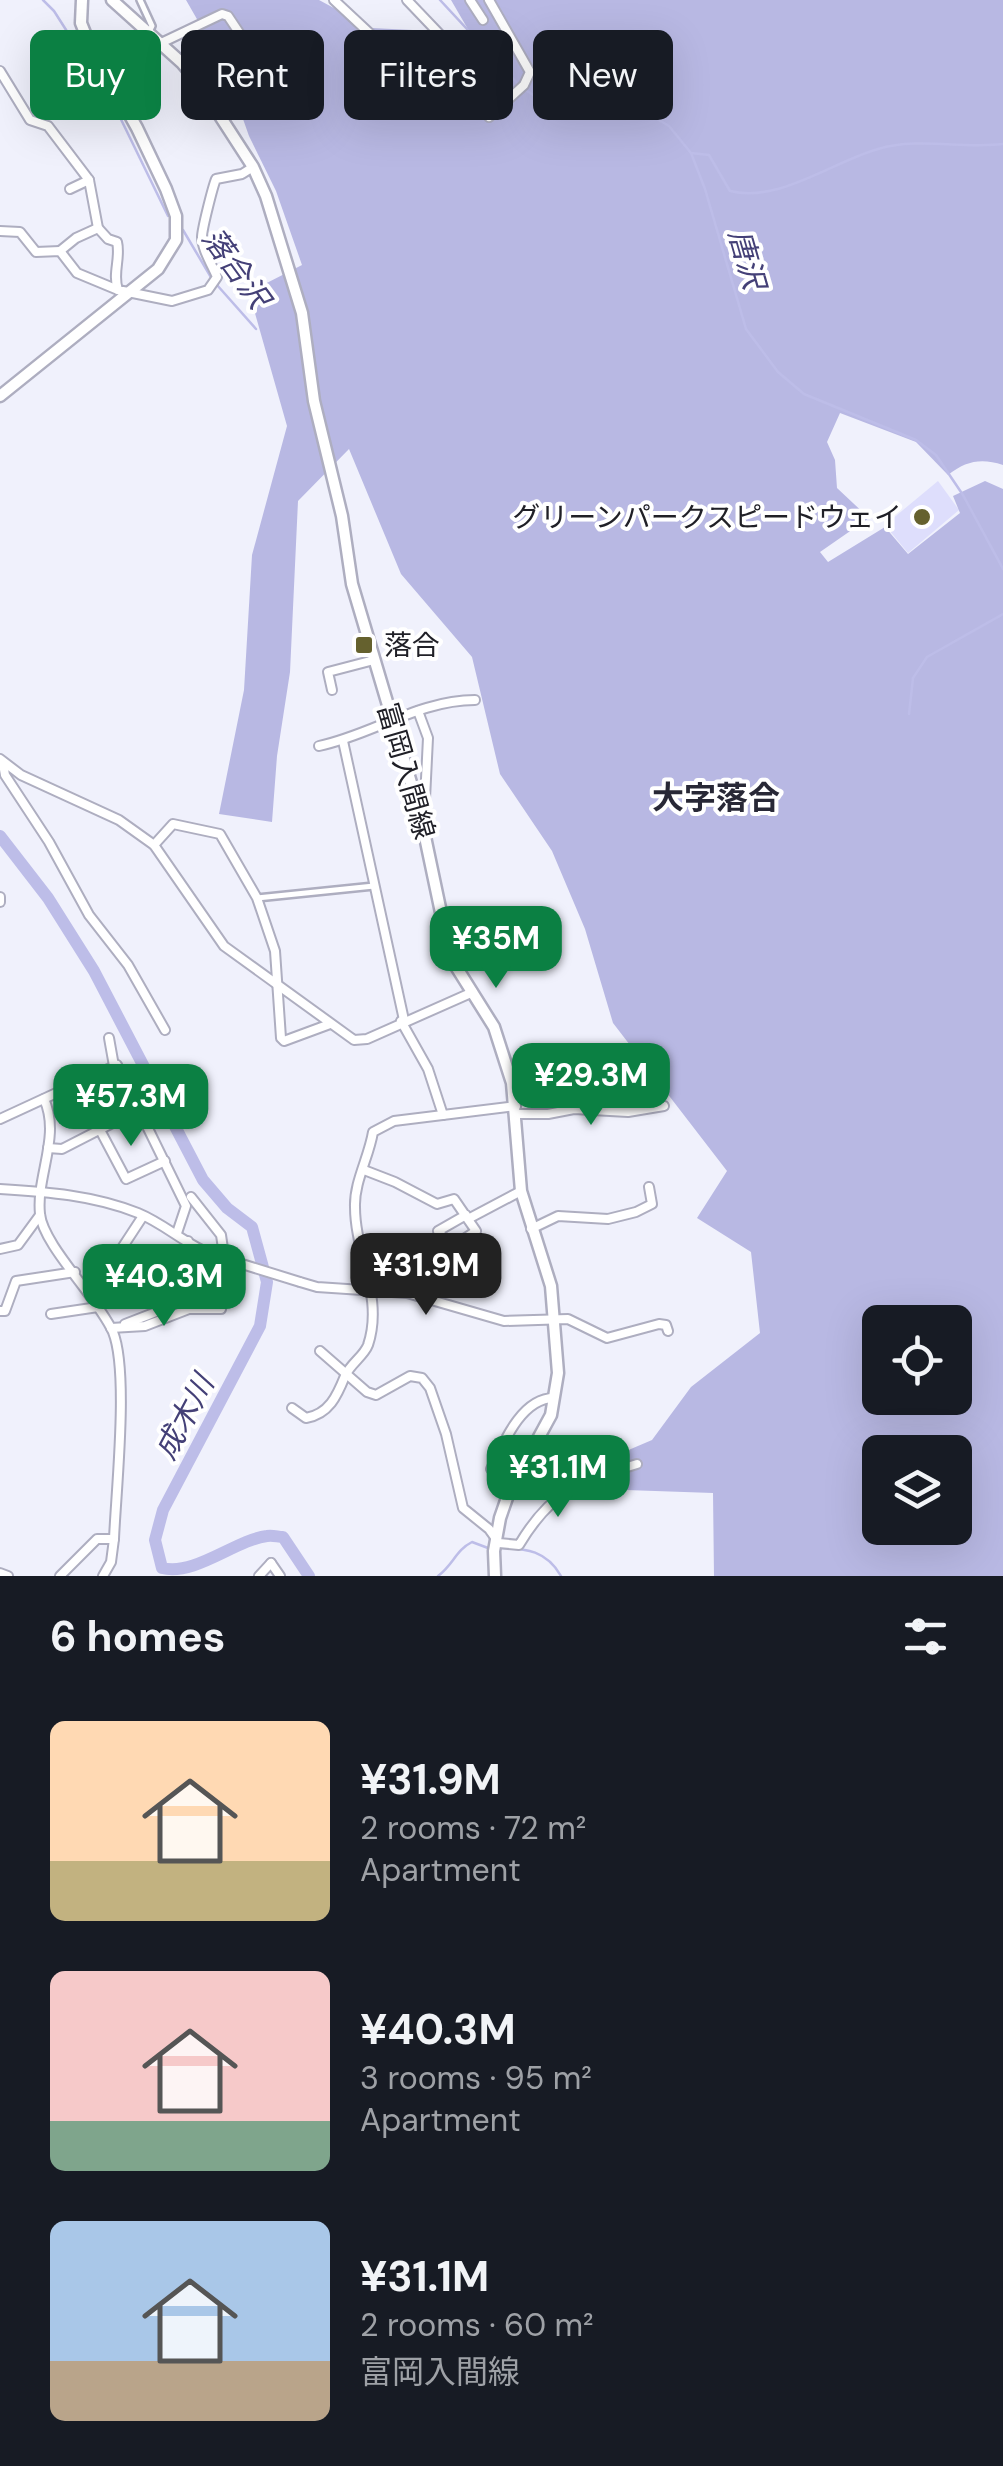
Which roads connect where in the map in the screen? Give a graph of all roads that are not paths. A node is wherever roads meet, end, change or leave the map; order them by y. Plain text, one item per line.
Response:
1 (82, 0) edge
2 (112, 0) edge
3 (140, 0) edge
4 (334, 0) edge
5 (408, 0) edge
6 (470, 0) edge
7 (488, 0) edge
8 (483, 20) dead end
9 (146, 30) edge
10 (150, 30) edge
11 (188, 30) edge
12 (237, 30) edge
13 (507, 30) edge
14 (513, 39) edge
15 (161, 44) edge
16 (0, 71) edge
17 (513, 95) edge
18 (253, 167) junction
19 (89, 180) junction
20 (70, 189) dead end
21 (98, 228) junction
22 (0, 231) edge
23 (60, 251) junction
24 (124, 292) junction
25 (0, 396) edge
26 (374, 660) junction
27 (332, 690) dead end
28 (475, 700) dead end
29 (418, 711) junction
30 (392, 719) junction
31 (343, 741) junction
32 (319, 746) dead end
33 (1, 763) edge
34 (420, 813) junction
35 (154, 846) junction
36 (376, 886) junction
37 (257, 898) junction
38 (277, 986) junction
39 (473, 992) junction
40 (402, 1020) junction
41 (330, 1024) junction
42 (165, 1030) dead end
43 (109, 1038) dead end
44 (114, 1066) junction
45 (44, 1099) junction
46 (664, 1106) dead end
47 (140, 1109) junction
48 (517, 1110) junction
49 (443, 1115) junction
50 (0, 1119) edge
51 (100, 1130) junction
52 (48, 1148) junction
53 (165, 1161) junction
54 (364, 1170) junction
55 (0, 1188) edge
56 (649, 1188) dead end
57 (521, 1191) junction
58 (42, 1192) junction
59 (192, 1197) dead end
60 (40, 1215) junction
61 (143, 1216) junction
62 (467, 1217) junction
63 (531, 1229) junction
64 (177, 1233) junction
65 (188, 1242) junction
66 (0, 1249) edge
67 (227, 1271) junction
68 (75, 1272) junction
69 (373, 1292) junction
70 (150, 1295) dead end
71 (98, 1307) junction
72 (0, 1311) edge
73 (51, 1314) dead end
74 (555, 1318) junction
75 (111, 1328) junction
76 (668, 1330) dead end
77 (320, 1351) dead end
78 (346, 1374) junction
79 (555, 1398) junction
80 (292, 1408) dead end
81 (637, 1464) dead end
82 (491, 1470) dead end
83 (114, 1539) junction
84 (495, 1541) junction
85 (271, 1563) junction
86 (0, 1573) edge
87 (8, 1576) edge
88 (60, 1576) edge
89 (104, 1576) edge
90 (258, 1576) edge
91 (272, 1576) edge
92 (280, 1576) edge
93 (495, 1576) edge

1 - 24 main road
2 - 9 main road, 富岡入間線
3 - 10 street
4 - 5 street
6 - 8 street
7 - 13 street
11 - 12 street
14 - 17 street
15 - 18 main road, 富岡入間線
16 - 19 street
18 - 24 street
18 - 26 main road, 富岡入間線
19 - 20 street
19 - 21 street
21 - 23 street
21 - 24 street
22 - 23 street
23 - 24 street
24 - 25 main road
26 - 27 street
26 - 30 main road, 富岡入間線
28 - 29 street
29 - 30 street
29 - 34 street
30 - 31 street
30 - 34 main road, 富岡入間線
31 - 32 street
31 - 36 street
33 - 35 street
33 - 42 street
34 - 39 main road, 富岡入間線
35 - 37 street
35 - 38 street
36 - 37 street
36 - 40 street
37 - 38 street
38 - 41 street
38 - 41 street
39 - 40 street
39 - 48 main road, 富岡入間線
40 - 41 street
40 - 49 street
43 - 44 street
44 - 45 street
44 - 47 street
45 - 50 street
45 - 52 street
46 - 48 street
47 - 51 street
47 - 53 street
48 - 49 street
48 - 57 main road, 富岡入間線
49 - 54 street
51 - 52 street
51 - 53 street
52 - 58 street
53 - 64 street
54 - 62 street
54 - 69 street
55 - 58 street
56 - 63 street
57 - 62 street
57 - 63 main road, 富岡入間線
58 - 60 street
58 - 61 street
59 - 67 street
60 - 66 street
60 - 68 street
61 - 64 street
61 - 71 street
62 - 62 street
63 - 74 main road, 富岡入間線
64 - 65 street
65 - 67 street
65 - 69 street, bridge
67 - 75 street
68 - 71 street
68 - 72 street
69 - 74 street
69 - 78 street
70 - 75 street
71 - 73 street
71 - 75 street
74 - 76 street
74 - 79 main road, 富岡入間線
75 - 83 street
77 - 78 street
78 - 80 street
78 - 84 street
79 - 82 street
79 - 84 main road, 富岡入間線
81 - 84 street
83 - 88 street
83 - 89 street
84 - 93 main road, 富岡入間線
85 - 90 street
85 - 91 street
85 - 92 street
86 - 87 street

